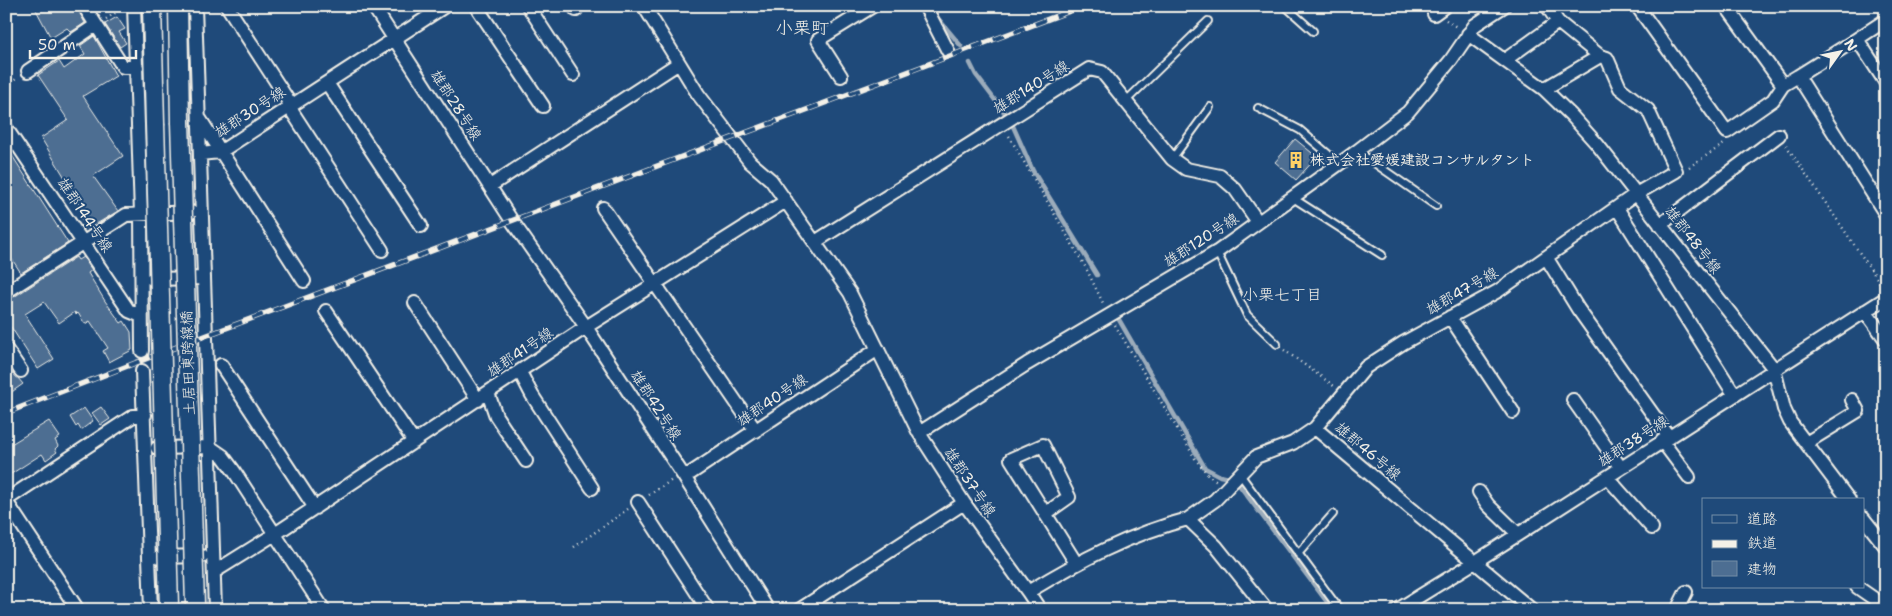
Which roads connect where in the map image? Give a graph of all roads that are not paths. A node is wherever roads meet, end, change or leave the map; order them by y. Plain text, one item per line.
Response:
1 (84, 6) edge
2 (152, 6) edge
3 (178, 6) edge
4 (195, 6) edge
5 (227, 6) edge
6 (373, 6) edge
7 (445, 6) edge
8 (476, 6) edge
9 (528, 6) edge
10 (873, 6) edge
11 (926, 6) edge
12 (1445, 6) edge
13 (1504, 6) edge
14 (1547, 6) edge
15 (1637, 6) edge
16 (1726, 6) edge
17 (134, 7) edge
18 (1288, 7) edge
19 (650, 8) edge
20 (1434, 14) dead end
21 (1886, 20) edge
22 (1208, 21) dead end
23 (1558, 22) junction
24 (96, 25) junction
25 (1313, 32) dead end
26 (1468, 34) junction
27 (394, 39) junction
28 (1857, 39) junction
29 (948, 51) dead end
30 (1600, 56) junction
31 (1505, 60) junction
32 (679, 63) junction
33 (137, 67) junction
34 (28, 71) dead end
35 (573, 75) dead end
36 (842, 76) dead end
37 (1798, 76) junction
38 (327, 83) junction
39 (1886, 83) edge
40 (1783, 85) junction
41 (1544, 89) junction
42 (1126, 101) junction
43 (290, 106) junction
44 (542, 106) dead end
45 (1210, 107) dead end
46 (1258, 108) dead end
47 (199, 117) junction
48 (6, 128) edge
49 (1779, 135) road end
50 (1357, 151) junction
51 (220, 152) junction
52 (200, 154) junction
53 (1172, 160) junction
54 (1340, 164) junction
55 (490, 186) junction
56 (1636, 194) junction
57 (1293, 198) junction
58 (786, 201) junction
59 (1436, 206) dead end
60 (603, 208) dead end
61 (1617, 208) junction
62 (202, 212) junction
63 (141, 214) junction
64 (1886, 215) edge
65 (512, 221) joint
66 (1258, 222) junction
67 (1660, 225) junction
68 (421, 226) dead end
69 (84, 242) junction
70 (815, 242) junction
71 (382, 250) dead end
72 (1217, 252) junction
73 (1382, 255) dead end
74 (1546, 257) junction
75 (203, 278) junction
76 (142, 280) junction
77 (304, 281) dead end
78 (656, 284) junction
79 (6, 292) edge
80 (1886, 298) edge
81 (415, 303) dead end
82 (1865, 311) junction
83 (326, 312) dead end
84 (141, 316) junction
85 (1450, 317) junction
86 (586, 328) junction
87 (1886, 340) edge
88 (1277, 344) road end
89 (6, 349) edge
90 (878, 349) junction
91 (142, 351) dead end
92 (222, 365) dead end
93 (1774, 369) junction
94 (21, 371) dead end
95 (142, 371) dead end
96 (520, 372) junction
97 (1734, 394) junction
98 (483, 396) junction
99 (1573, 400) dead end
100 (1852, 400) dead end
101 (1513, 412) dead end
102 (145, 415) junction
103 (1315, 428) junction
104 (756, 431) junction
105 (919, 433) junction
106 (1665, 439) junction
107 (414, 442) junction
108 (1806, 443) junction
109 (210, 448) junction
110 (146, 449) junction
111 (526, 461) dead end
112 (1621, 468) junction
113 (1239, 474) junction
114 (683, 475) junction
115 (1607, 477) junction
116 (1689, 477) dead end
117 (592, 488) dead end
118 (1479, 492) dead end
119 (1847, 498) edge
120 (6, 500) edge
121 (638, 502) dead end
122 (964, 503) junction
123 (315, 508) junction
124 (1045, 514) junction
125 (1333, 514) dead end
126 (1188, 519) junction
127 (1864, 519) edge
128 (1652, 528) dead end
129 (275, 534) junction
130 (1518, 534) junction
131 (1886, 547) edge
132 (1298, 554) junction
133 (213, 556) junction
134 (150, 557) junction
135 (1476, 562) junction
136 (1076, 563) junction
137 (227, 564) junction
138 (214, 572) junction
139 (1858, 588) edge
140 (1028, 592) junction
141 (1686, 592) dead end
142 (1886, 607) edge
143 (169, 608) edge
144 (196, 608) edge
145 (78, 610) edge
146 (151, 610) edge
147 (215, 610) edge
148 (324, 610) edge
149 (708, 610) edge
150 (768, 610) edge
151 (798, 610) edge
152 (1040, 610) edge
153 (1267, 610) edge
154 (1340, 610) edge
155 (1397, 610) edge
156 (1532, 610) edge
157 (1677, 610) edge

1 - 24 street
2 - 143 street, 土居田東跨線橋, bridge
3 - 144 street, 土居田東跨線橋, bridge
4 - 47 street
5 - 43 street
6 - 27 street, 雄郡28号線
7 - 27 street, 雄郡30号線
8 - 44 street
9 - 35 street
10 - 36 street
11 - 29 street
12 - 20 street
13 - 26 street, 雄郡120号線
14 - 23 street
15 - 40 street
16 - 40 street
17 - 33 street
18 - 25 lane
19 - 32 street, 雄郡37号線
21 - 28 street
22 - 42 lane
23 - 30 street
23 - 31 street
24 - 33 street
24 - 34 street
26 - 31 street, 雄郡48号線
26 - 50 street, 雄郡120号線
27 - 38 street, 雄郡30号線
27 - 55 street, 雄郡28号線
28 - 37 street
28 - 39 street
30 - 41 street
30 - 56 street, 雄郡47号線
31 - 41 street, 雄郡48号線
32 - 55 street
32 - 58 street, 雄郡37号線
33 - 63 street
37 - 40 street
37 - 64 street
38 - 43 street, 雄郡30号線
38 - 68 street
41 - 56 street, 雄郡48号線
42 - 53 street, 雄郡140号線
42 - 70 street, 雄郡140号線
43 - 51 street, 雄郡30号線
43 - 71 street
45 - 53 lane
46 - 54 lane
47 - 51 street
47 - 52 street
48 - 69 street, 雄郡144号線
49 - 67 street
50 - 54 street, 雄郡120号線
50 - 59 lane
51 - 52 street, 雄郡30号線
51 - 77 street
52 - 62 street
53 - 66 street, 雄郡140号線
54 - 57 street, 雄郡120号線
55 - 65 street, 雄郡28号線
56 - 61 street, 雄郡47号線
56 - 67 street, 雄郡48号線
57 - 66 street, 雄郡120号線
57 - 73 lane
58 - 70 street, 雄郡37号線
58 - 78 street, 雄郡41号線
60 - 78 street
61 - 74 street, 雄郡47号線
61 - 97 street
62 - 63 street
62 - 75 street
63 - 69 street
63 - 76 street
65 - 86 street, 雄郡42号線
66 - 72 street, 雄郡120号線
67 - 93 street, 雄郡48号線
69 - 79 street
69 - 84 street, 雄郡144号線
70 - 90 street, 雄郡37号線
72 - 88 lane
72 - 105 street, 雄郡120号線
74 - 85 street, 雄郡47号線
74 - 106 street
75 - 76 street
75 - 109 street
76 - 84 street
78 - 86 street, 雄郡41号線
78 - 104 street
80 - 82 street, 雄郡38号線
81 - 98 street
82 - 87 street
82 - 93 street, 雄郡38号線
83 - 107 street
84 - 91 street
85 - 101 street
85 - 103 street, 雄郡47号線
86 - 96 street, 雄郡41号線
86 - 114 street, 雄郡42号線
89 - 94 street
90 - 104 street, 雄郡40号線
90 - 105 street, 雄郡37号線
92 - 123 street
93 - 97 street, 雄郡38号線
93 - 108 street, 雄郡48号線
95 - 102 street
96 - 98 street, 雄郡41号線
96 - 117 street
97 - 106 street, 雄郡38号線
98 - 107 street, 雄郡41号線
98 - 111 street
99 - 112 street
100 - 108 street
102 - 110 street
102 - 120 street
103 - 113 street, 雄郡46号線
103 - 135 street, 雄郡46号線
104 - 114 street, 雄郡40号線
105 - 122 street, 雄郡37号線
106 - 112 street, 雄郡38号線
106 - 116 street
107 - 123 street, 雄郡41号線
108 - 119 street, 雄郡48号線
109 - 110 street
109 - 129 street
109 - 133 street
110 - 134 street
112 - 115 street, 雄郡38号線
113 - 126 street, 雄郡46号線
113 - 132 lane
114 - 150 street, 雄郡42号線
115 - 128 street
115 - 130 street, 雄郡38号線
118 - 130 street
120 - 145 street
121 - 149 street
122 - 140 street, 雄郡37号線
122 - 151 street
123 - 129 street, 雄郡41号線
124 - 124 street
124 - 136 street
125 - 132 lane
126 - 136 street
126 - 153 street
127 - 131 street
129 - 137 street, 雄郡41号線
129 - 148 street
130 - 135 street, 雄郡38号線
132 - 154 lane
133 - 134 street
133 - 137 street
133 - 138 street
134 - 146 street
135 - 155 street, 雄郡38号線
135 - 156 street, 雄郡46号線
136 - 140 street
137 - 138 street, 雄郡41号線
138 - 147 street
139 - 142 street
140 - 152 street, 雄郡37号線
141 - 157 street

